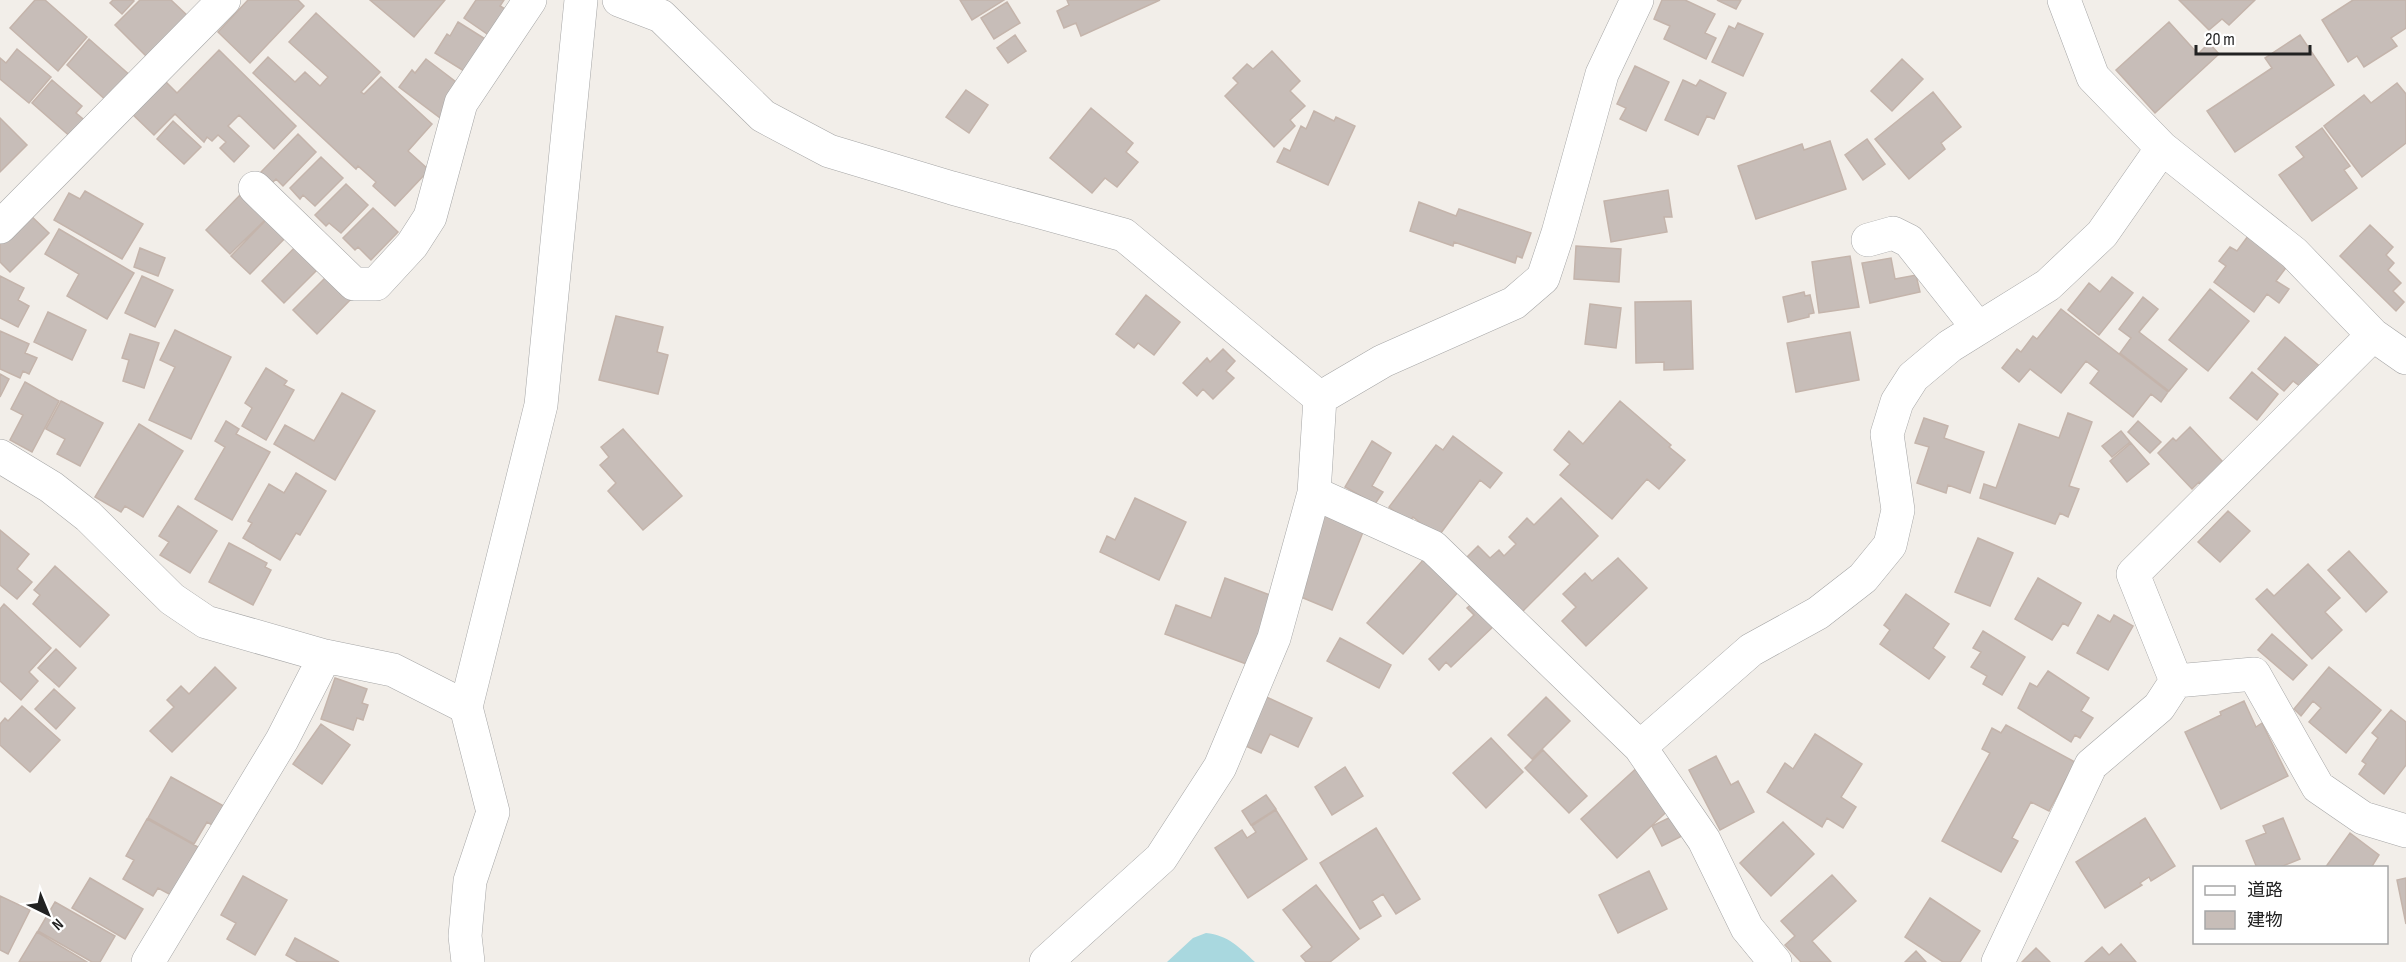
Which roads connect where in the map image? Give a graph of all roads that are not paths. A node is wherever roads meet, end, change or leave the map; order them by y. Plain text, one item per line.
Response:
1 (224, 0) edge
2 (530, 0) edge
3 (581, 0) edge
4 (619, 0) edge
5 (1637, 0) edge
6 (2064, 0) edge
7 (662, 8) edge
8 (2162, 148) junction
9 (255, 188) dead end
10 (0, 227) edge
11 (1868, 240) dead end
12 (1978, 328) junction
13 (2373, 335) junction
14 (2406, 358) edge
15 (1320, 398) junction
16 (0, 456) edge
17 (1314, 493) junction
18 (325, 656) junction
19 (2176, 681) junction
20 (466, 707) junction
21 (1640, 747) junction
22 (2406, 831) edge
23 (148, 962) edge
24 (468, 962) edge
25 (1046, 962) edge
26 (1775, 962) edge
27 (1998, 962) edge

1 - 10 street
2 - 9 street
3 - 20 street
4 - 7 street
5 - 15 street
6 - 8 street
7 - 15 street
8 - 12 street
8 - 13 street
11 - 12 street
12 - 21 street
13 - 14 street
13 - 19 street
15 - 17 street
16 - 18 street
17 - 21 street
17 - 25 street
18 - 20 street
18 - 23 street
19 - 22 street
19 - 27 street
20 - 24 street
21 - 26 street

